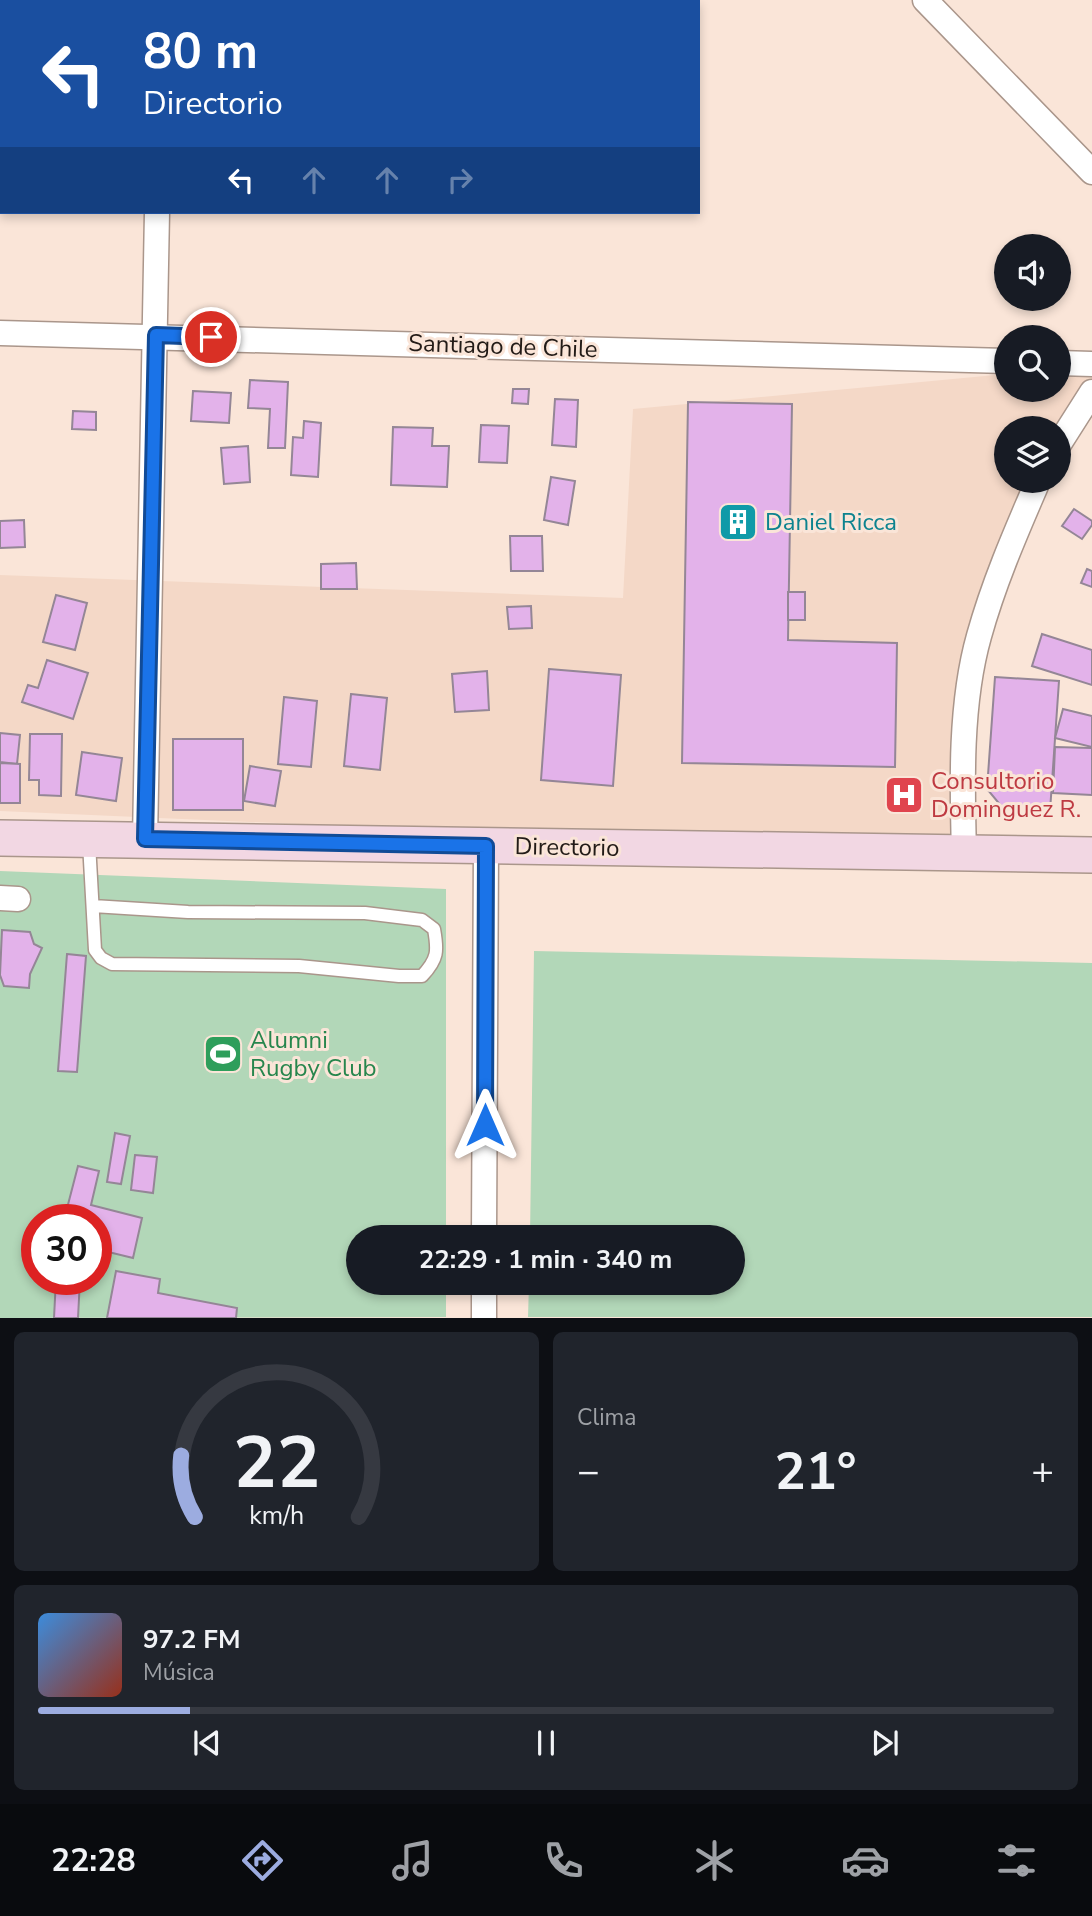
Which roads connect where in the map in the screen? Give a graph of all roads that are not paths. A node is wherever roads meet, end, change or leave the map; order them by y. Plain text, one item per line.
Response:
1 (925, 0) edge
2 (1092, 172) edge
3 (157, 214) edge
4 (0, 333) edge
5 (156, 335) junction
6 (994, 361) edge
7 (1071, 363) edge
8 (1092, 364) edge
9 (1092, 392) edge
10 (1071, 425) edge
11 (1033, 493) edge
12 (0, 838) edge
13 (89, 839) junction
14 (145, 839) junction
15 (486, 846) junction
16 (964, 853) junction
17 (1092, 855) edge
18 (93, 906) junction
19 (484, 1225) edge
20 (484, 1295) edge
21 (484, 1318) edge

1 - 2 street
3 - 5 street
4 - 5 street, Santiago de Chile
5 - 6 street, Santiago de Chile
5 - 14 street
7 - 8 street
9 - 10 street
11 - 16 street
12 - 13 main road, Directorio
13 - 14 main road, Directorio
13 - 18 lane
14 - 15 main road, Directorio
15 - 16 main road, Directorio
15 - 19 street
16 - 17 main road, Directorio
18 - 18 lane
20 - 21 street

